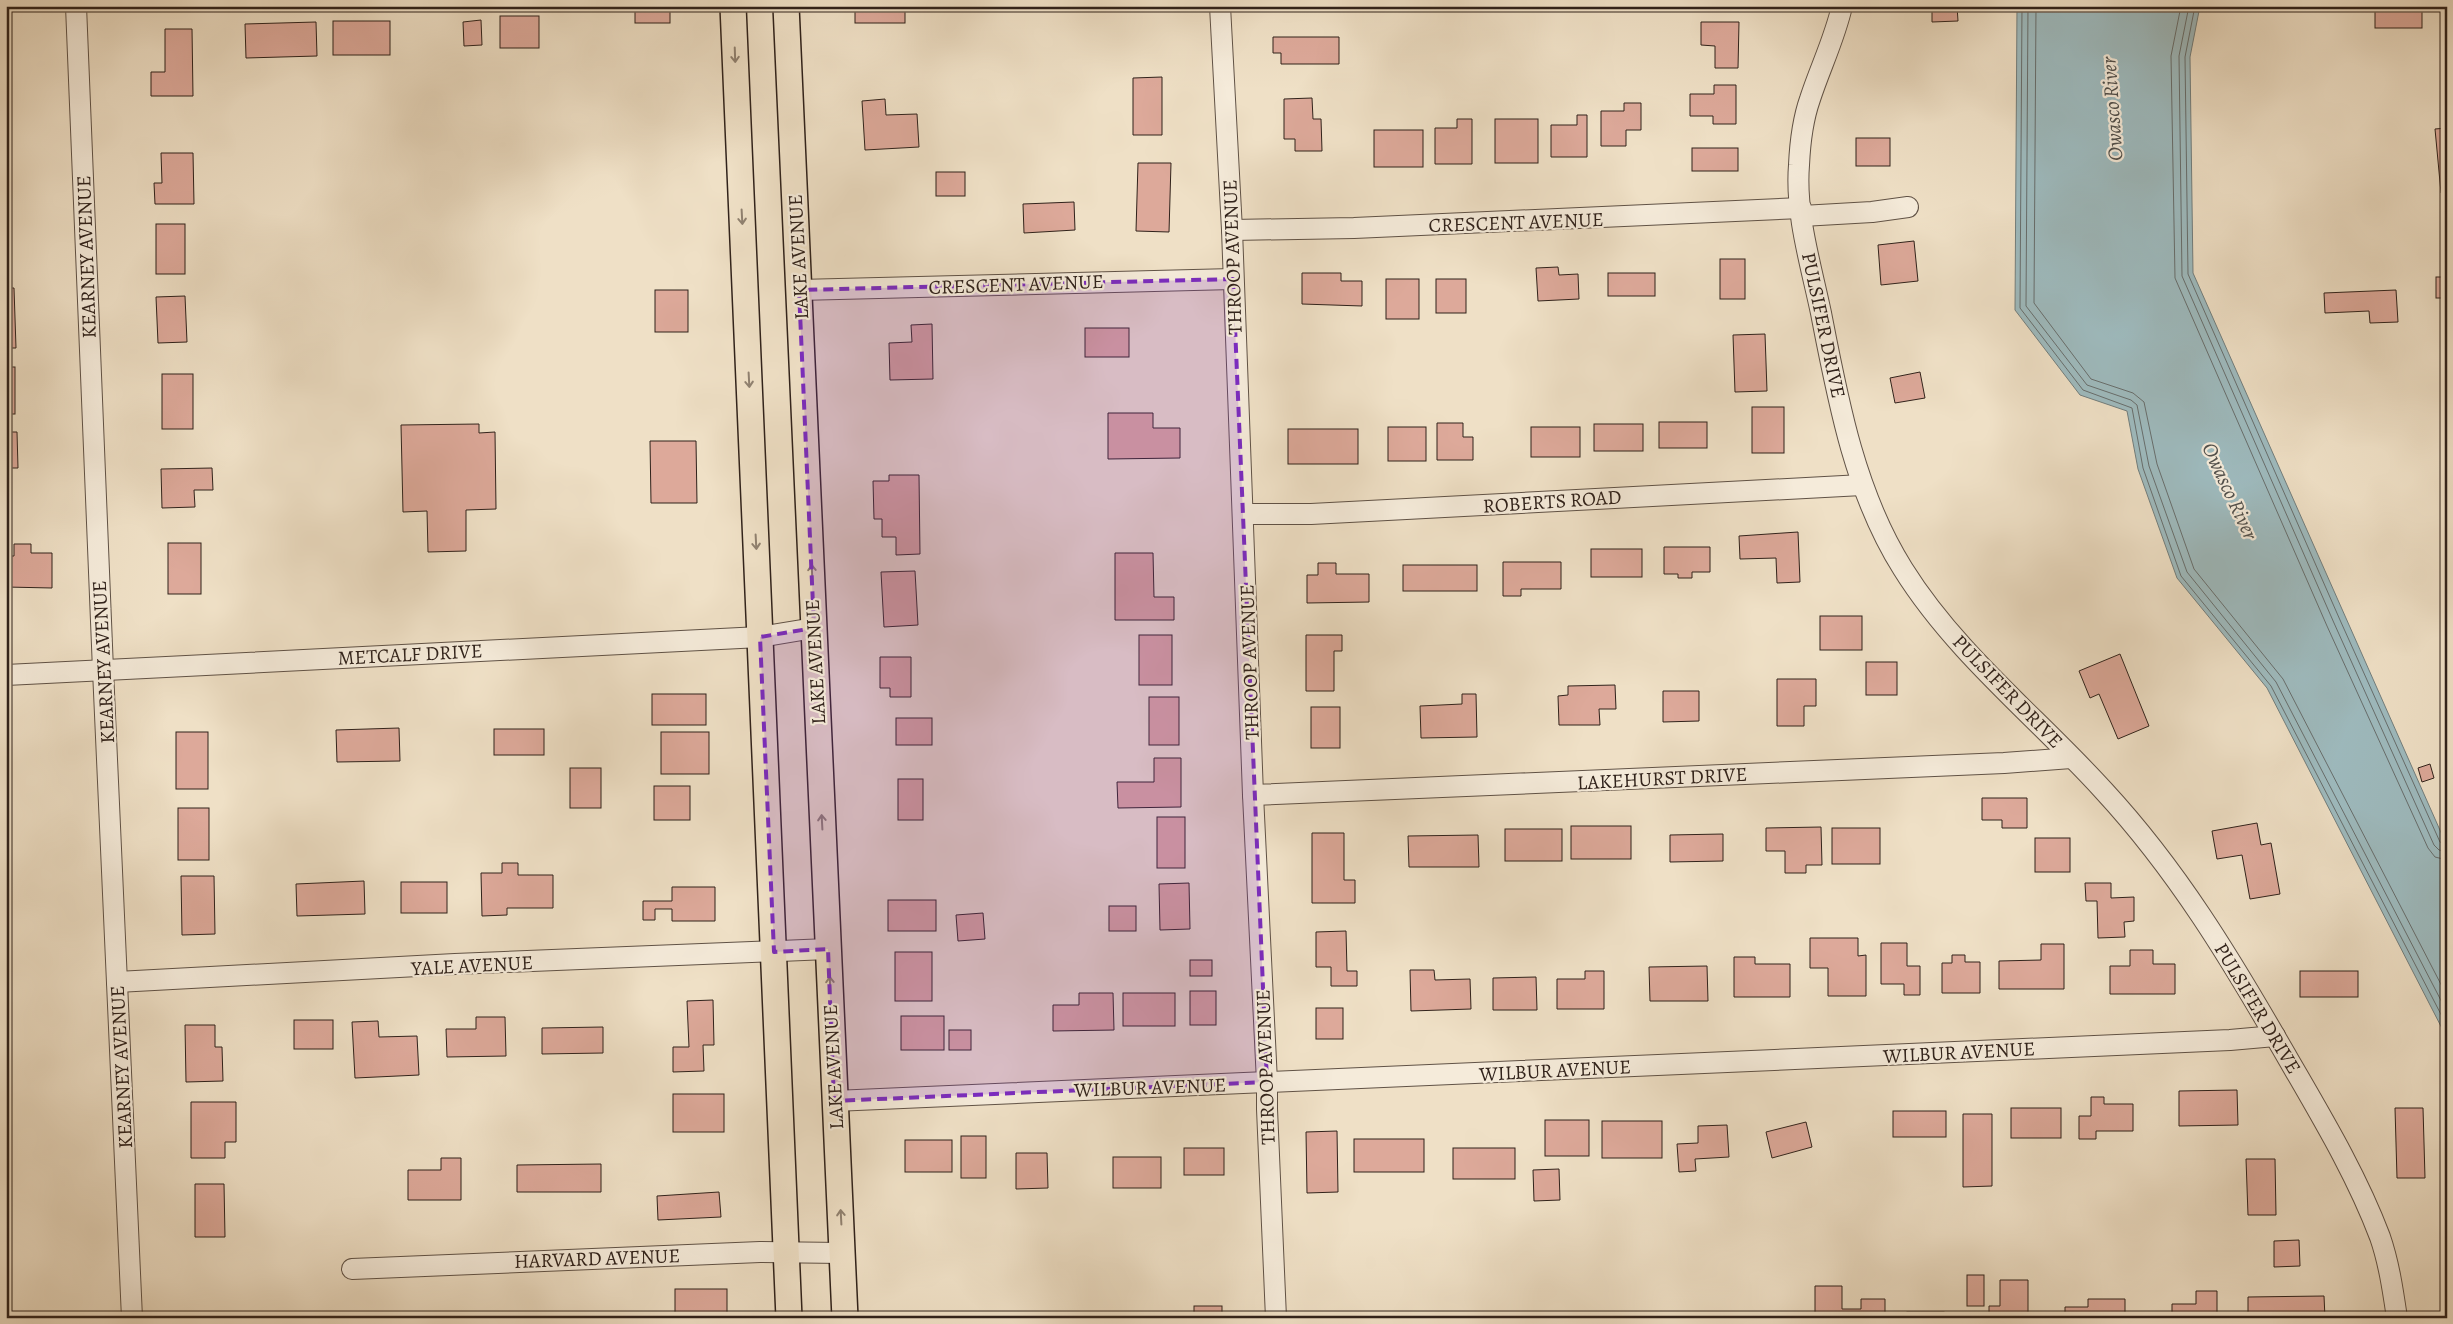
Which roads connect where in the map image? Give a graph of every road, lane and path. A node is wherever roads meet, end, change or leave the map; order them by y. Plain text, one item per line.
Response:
1 (76, 6) edge
2 (733, 6) edge
3 (786, 6) edge
4 (1220, 6) edge
5 (1842, 6) edge
6 (1908, 207) dead end
7 (1801, 212) junction
8 (1232, 230) junction
9 (1233, 279) junction
10 (799, 290) junction
11 (1862, 485) junction
12 (1243, 514) junction
13 (814, 628) junction
14 (760, 637) junction
15 (103, 670) junction
16 (6, 675) edge
17 (2072, 758) junction
18 (1252, 795) junction
19 (828, 949) junction
20 (774, 952) junction
21 (117, 982) junction
22 (2275, 1036) junction
23 (1267, 1082) junction
24 (834, 1101) junction
25 (786, 1252) junction
26 (842, 1252) junction
27 (352, 1269) dead end
28 (132, 1318) edge
29 (789, 1318) edge
30 (845, 1318) edge
31 (1276, 1318) edge
32 (2397, 1318) edge

1 - 15 street, KEARNEY AVENUE
2 -> 14 main road
3 - 10 main road, LAKE AVENUE
4 - 8 street, THROOP AVENUE
5 - 7 street, PULSIFER DRIVE
6 - 7 street, CRESCENT AVENUE
7 - 8 street, CRESCENT AVENUE
7 - 11 street, PULSIFER DRIVE
8 - 9 street, THROOP AVENUE
9 - 10 street, CRESCENT AVENUE
9 - 12 street, THROOP AVENUE
13 -> 10 main road, LAKE AVENUE
11 - 12 street, ROBERTS ROAD
11 - 17 street, PULSIFER DRIVE
12 - 18 street, THROOP AVENUE
13 - 14 street, METCALF DRIVE
19 -> 13 main road, LAKE AVENUE
14 - 15 street, METCALF DRIVE
14 - 20 main road
15 - 16 street, METCALF DRIVE
15 - 21 street, KEARNEY AVENUE
17 - 18 street, LAKEHURST DRIVE
17 - 22 street, PULSIFER DRIVE
18 - 23 street, THROOP AVENUE
19 - 20 street, YALE AVENUE
24 -> 19 main road, LAKE AVENUE
20 - 21 street, YALE AVENUE
20 - 25 main road
21 - 28 street, KEARNEY AVENUE
22 - 23 street, WILBUR AVENUE
22 - 32 street, PULSIFER DRIVE
23 - 24 street, WILBUR AVENUE
23 - 31 street, THROOP AVENUE
26 -> 24 main road, LAKE AVENUE
25 - 26 street, HARVARD AVENUE
25 - 27 street, HARVARD AVENUE
25 - 29 main road
26 - 30 main road, LAKE AVENUE

